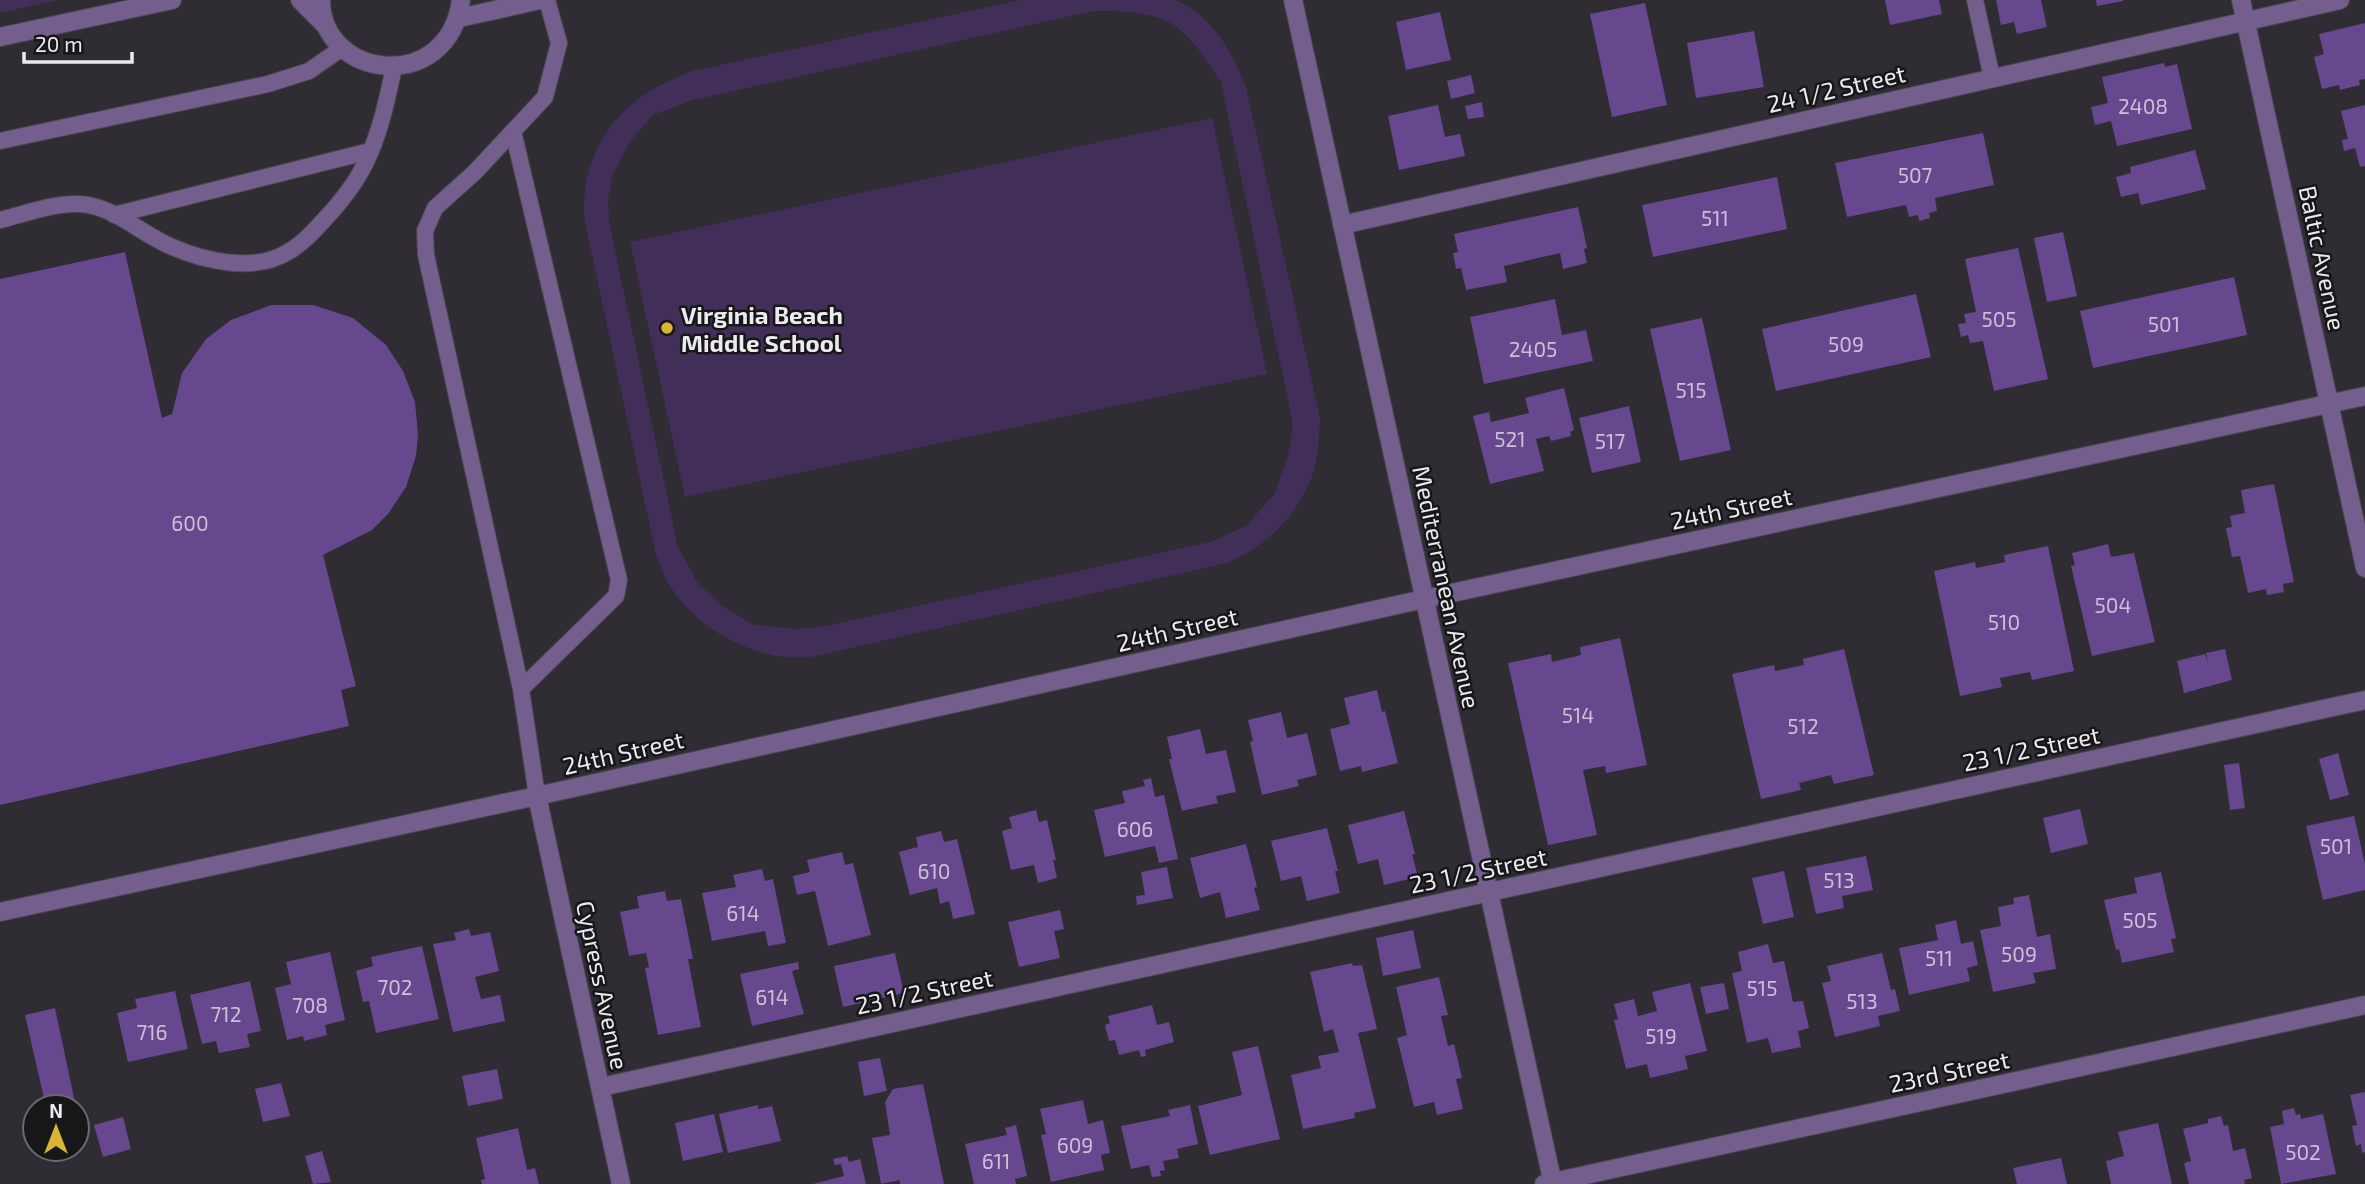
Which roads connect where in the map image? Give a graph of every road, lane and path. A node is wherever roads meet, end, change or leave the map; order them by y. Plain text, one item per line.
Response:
1 (172, 0) edge
2 (300, 0) edge
3 (321, 0) edge
4 (461, 0) edge
5 (540, 0) edge
6 (547, 0) edge
7 (1293, 0) edge
8 (1975, 0) edge
9 (2241, 0) edge
10 (2340, 0) edge
11 (458, 18) junction
12 (2245, 20) junction
13 (328, 29) junction
14 (0, 37) edge
15 (342, 48) junction
16 (394, 67) junction
17 (1992, 78) junction
18 (513, 131) junction
19 (0, 141) edge
20 (370, 151) junction
21 (114, 215) junction
22 (0, 220) edge
23 (1342, 225) junction
24 (2365, 396) edge
25 (2329, 404) junction
26 (2365, 568) edge
27 (1424, 599) junction
28 (521, 689) junction
29 (2365, 700) edge
30 (537, 796) junction
31 (1489, 892) junction
32 (0, 912) edge
33 (2365, 1005) edge
34 (601, 1087) junction
35 (1550, 1183) edge
36 (621, 1184) edge

1 - 14 street
2 - 13 street
3 - 13 street
4 - 11 street
5 - 11 street
6 - 18 lane
7 - 23 street, Mediterranean Avenue
8 - 17 lane
9 - 12 street, Baltic Avenue
10 - 12 street, 24 1/2 Street
11 - 16 street
12 - 17 street, 24 1/2 Street
12 - 25 street, Baltic Avenue
13 - 15 street
15 - 16 street
15 - 19 lane
16 - 20 lane
17 - 23 street, 24 1/2 Street
18 - 28 lane
18 - 28 lane
20 - 21 lane
20 - 21 lane
21 - 22 lane
23 - 27 street, Mediterranean Avenue
24 - 25 street, 24th Street
25 - 26 street, Baltic Avenue
25 - 27 street, 24th Street
27 - 30 street, 24th Street
27 - 31 street, Mediterranean Avenue
28 - 30 lane
29 - 31 street, 23 1/2 Street
30 - 32 street, 24th Street
30 - 34 street, Cypress Avenue
31 - 34 street, 23 1/2 Street
31 - 35 street, Mediterranean Avenue
33 - 35 street, 23rd Street
34 - 36 street, Cypress Avenue

